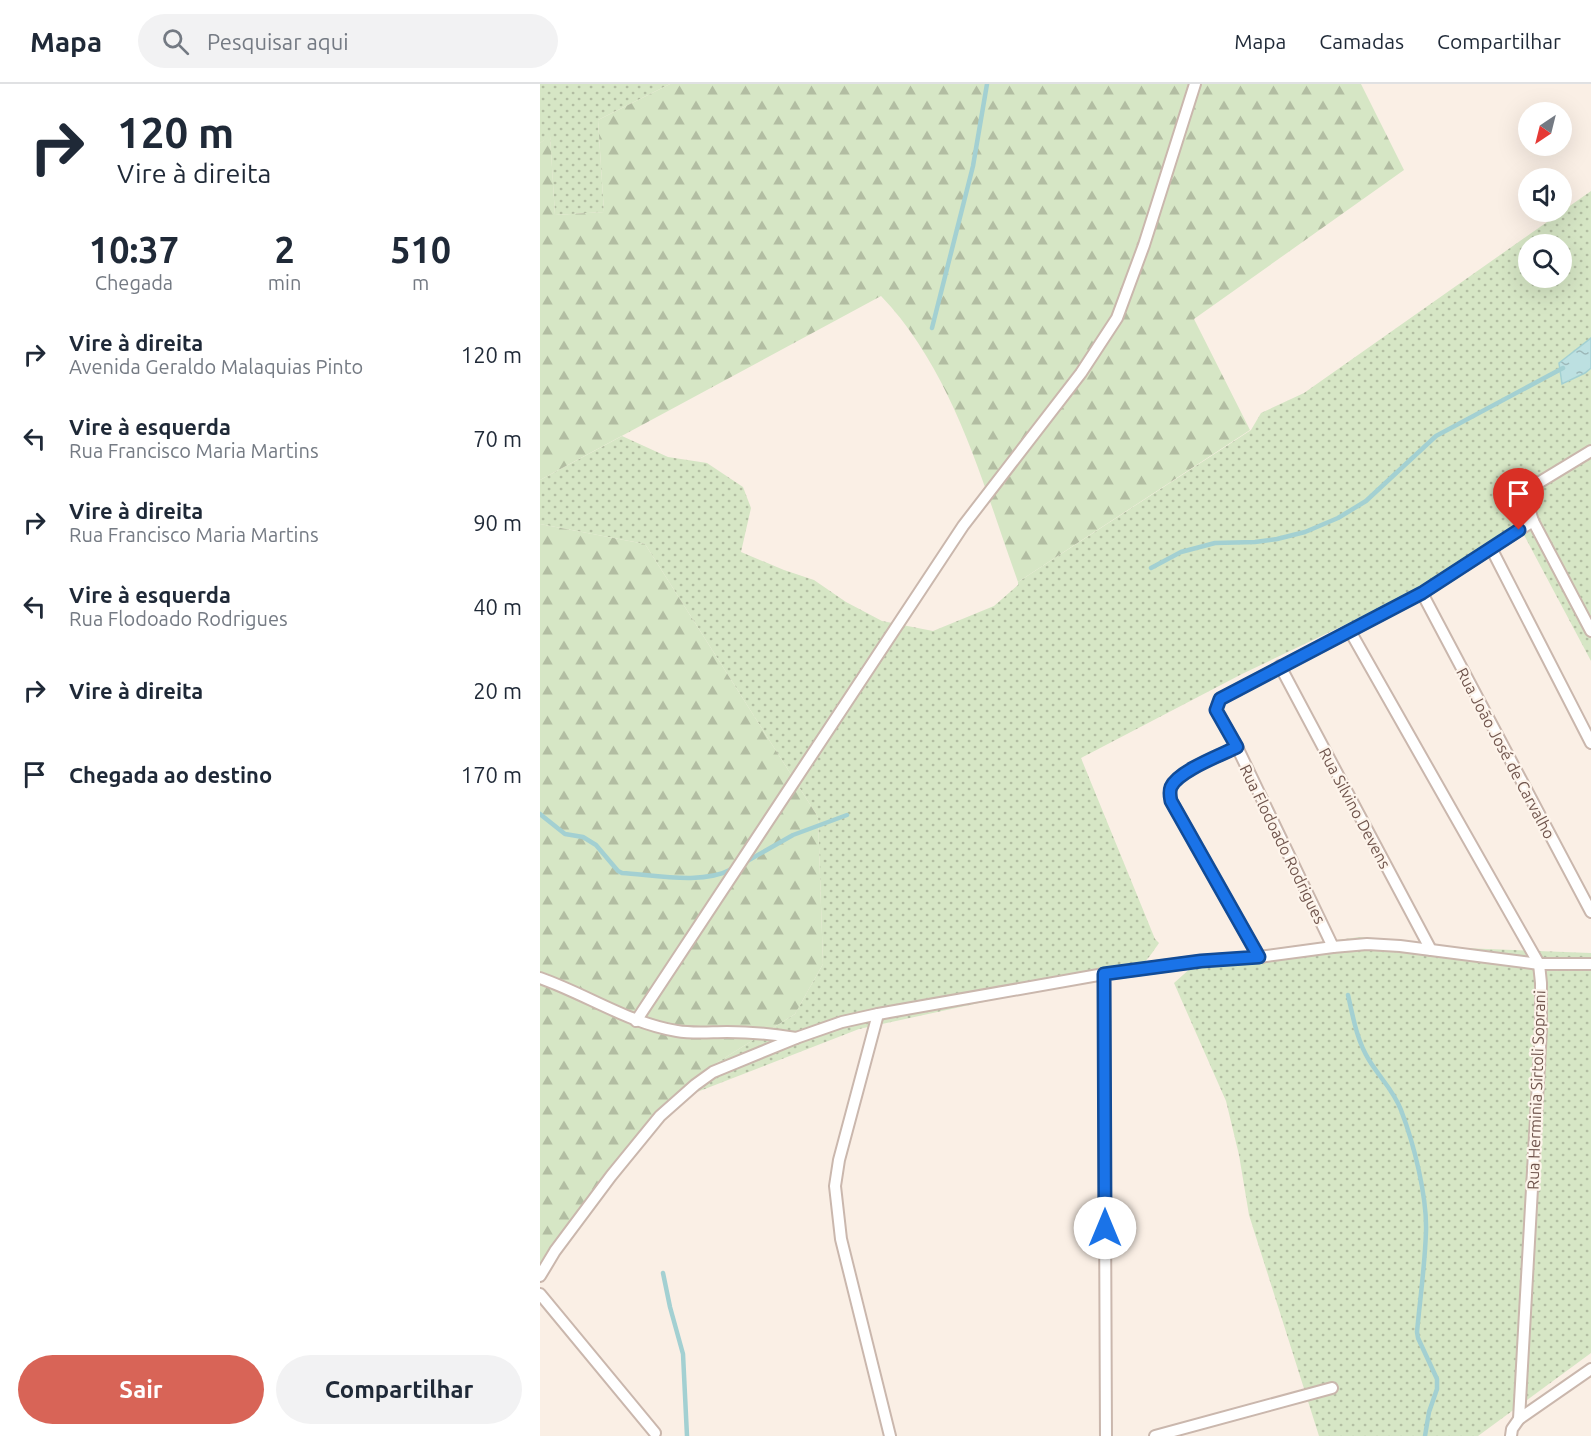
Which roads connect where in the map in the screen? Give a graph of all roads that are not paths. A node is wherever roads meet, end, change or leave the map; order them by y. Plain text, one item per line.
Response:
1 (1195, 84) edge
2 (1591, 451) edge
3 (1533, 521) junction
4 (1491, 548) junction
5 (1422, 593) junction
6 (1350, 631) junction
7 (1591, 631) edge
8 (1280, 666) junction
9 (1591, 743) edge
10 (1237, 747) junction
11 (1591, 912) edge
12 (1333, 947) junction
13 (1431, 950) junction
14 (1259, 957) junction
15 (1539, 964) junction
16 (1591, 964) edge
17 (1104, 974) junction
18 (540, 978) edge
19 (878, 1014) junction
20 (636, 1021) junction
21 (796, 1038) junction
22 (540, 1276) edge
23 (540, 1294) edge
24 (1591, 1369) edge
25 (1332, 1388) dead end
26 (1519, 1419) junction
27 (655, 1434) dead end
28 (890, 1436) edge
29 (1106, 1436) edge
30 (1155, 1436) edge
31 (1511, 1436) edge

1 - 20 street
2 - 3 street
3 - 4 street
3 - 7 street
4 - 5 street
4 - 9 street
5 - 6 street
5 - 11 street, Rua João José de Carvalho
6 - 8 street
6 - 15 street, Rua Herminia Sirtoli Soprani
8 - 10 street, Rua Flodoado Rodrigues
8 - 13 street, Rua Silvino Devens
10 - 12 street, Rua Flodoado Rodrigues
10 - 14 street
12 - 13 street
12 - 14 street
13 - 15 street
14 - 17 street
15 - 16 street
15 - 26 street, Rua Herminia Sirtoli Soprani
17 - 19 street
17 - 29 street
18 - 20 street
19 - 21 street
19 - 28 street
20 - 21 street
21 - 22 street
23 - 27 street
24 - 26 street
25 - 30 street
26 - 31 street

